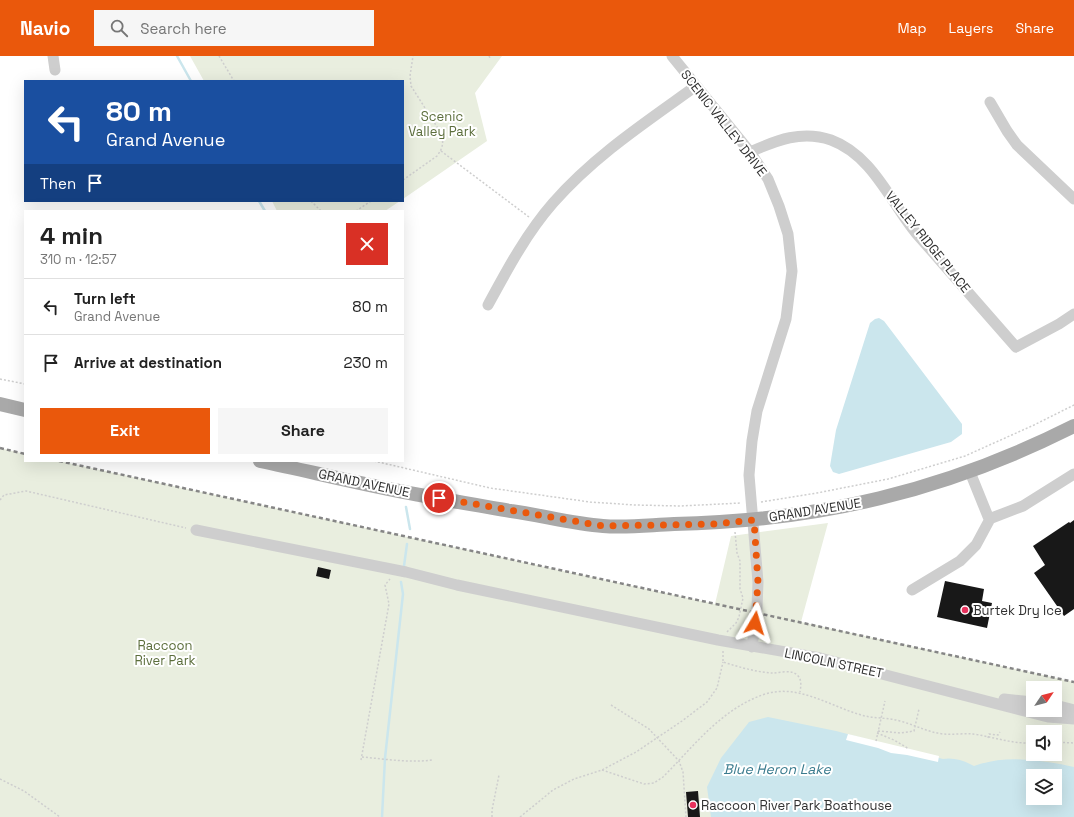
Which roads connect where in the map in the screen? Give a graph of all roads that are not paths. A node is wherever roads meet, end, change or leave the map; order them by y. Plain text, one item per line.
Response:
1 (52, 56) edge
2 (672, 56) edge
3 (56, 70) dead end
4 (696, 86) junction
5 (990, 102) dead end
6 (750, 152) junction
7 (1074, 199) edge
8 (488, 305) dead end
9 (1074, 314) edge
10 (0, 404) edge
11 (24, 410) edge
12 (1074, 426) edge
13 (265, 462) edge
14 (970, 472) junction
15 (1074, 474) edge
16 (990, 519) junction
17 (754, 520) junction
18 (196, 530) road end
19 (912, 590) dead end
20 (752, 647) junction
21 (969, 695) junction
22 (1026, 701) edge
23 (1062, 707) edge
24 (1074, 710) edge
25 (1074, 719) edge

1 - 3 street
2 - 4 street, SCENIC VALLEY DRIVE
4 - 6 street, SCENIC VALLEY DRIVE
4 - 8 street
5 - 7 street
6 - 9 street, VALLEY RIDGE PLACE
6 - 17 street, SCENIC VALLEY DRIVE
10 - 11 main road
12 - 14 main road, GRAND AVENUE
13 - 17 main road, GRAND AVENUE
14 - 16 street
14 - 17 main road, GRAND AVENUE
15 - 16 street
16 - 19 street
17 - 20 street
18 - 20 street, LINCOLN STREET
20 - 21 street, LINCOLN STREET
21 - 22 street, LINCOLN STREET
21 - 25 street, LINCOLN STREET
23 - 24 street

